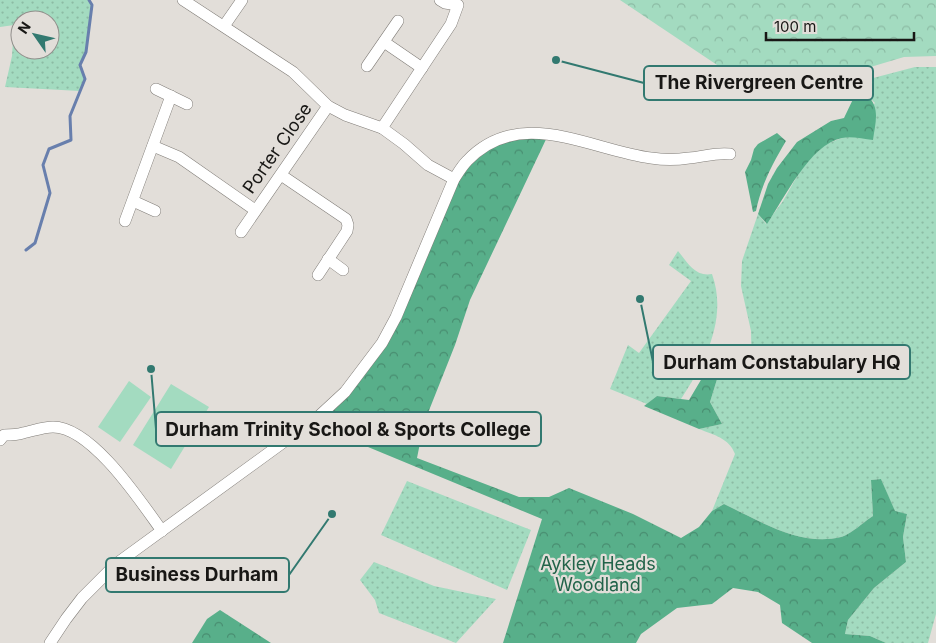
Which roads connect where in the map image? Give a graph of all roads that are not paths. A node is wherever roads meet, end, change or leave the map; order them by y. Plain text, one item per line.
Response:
1 (183, 0) edge
2 (242, 0) edge
3 (440, 0) edge
4 (459, 2) edge
5 (398, 21) dead end
6 (224, 26) junction
7 (384, 42) junction
8 (367, 66) dead end
9 (422, 68) junction
10 (156, 89) dead end
11 (171, 96) junction
12 (187, 104) dead end
13 (328, 106) junction
14 (382, 128) junction
15 (153, 146) junction
16 (730, 154) dead end
17 (281, 175) junction
18 (454, 179) junction
19 (132, 202) junction
20 (155, 210) dead end
21 (255, 210) junction
22 (125, 221) dead end
23 (241, 232) dead end
24 (328, 259) junction
25 (342, 270) dead end
26 (318, 275) dead end
27 (1, 435) edge
28 (162, 531) junction
29 (50, 643) edge

1 - 6 street
2 - 6 street
3 - 4 street
4 - 9 street
5 - 7 street
6 - 13 street
7 - 8 street
7 - 9 street
9 - 14 street
10 - 11 street
11 - 12 street
11 - 15 street
13 - 14 street
13 - 17 street, Porter Close
14 - 18 street
15 - 19 street
15 - 21 street, Porter Close
16 - 18 street
17 - 21 street, Porter Close
17 - 24 street
18 - 28 street
19 - 20 street
19 - 22 street
21 - 23 street, Porter Close
24 - 25 street
24 - 26 street
27 - 28 street
28 - 29 street

